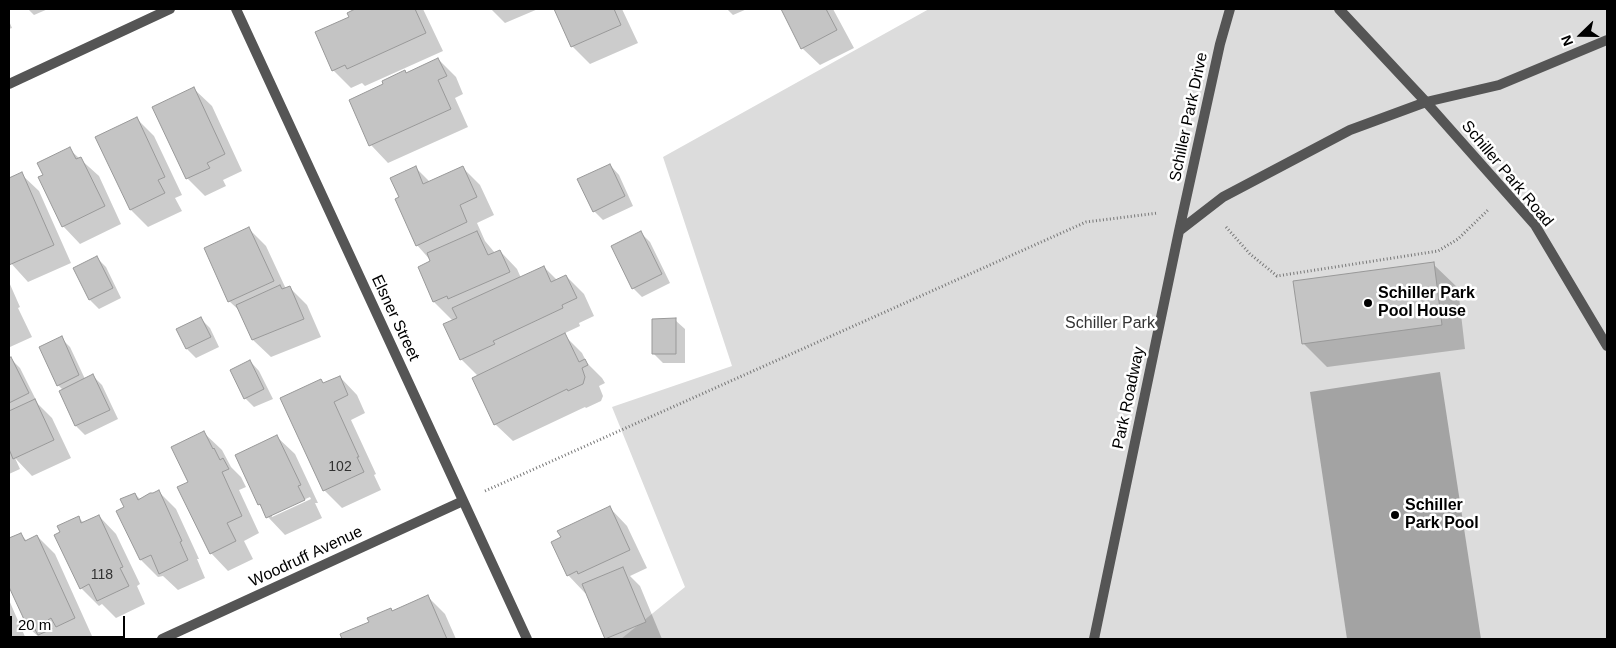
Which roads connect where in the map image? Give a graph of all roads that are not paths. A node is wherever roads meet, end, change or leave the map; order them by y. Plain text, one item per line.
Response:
1 (170, 9) edge
2 (236, 9) edge
3 (1230, 9) edge
4 (1340, 9) edge
5 (1607, 40) edge
6 (9, 84) edge
7 (1426, 102) junction
8 (1179, 231) junction
9 (1607, 346) edge
10 (463, 501) junction
11 (162, 639) edge
12 (527, 639) edge
13 (1094, 639) edge

1 - 6 street
2 - 10 street, Elsner Street
3 - 8 street, Schiller Park Drive
4 - 7 street
5 - 7 street
7 - 8 street
7 - 9 street, Schiller Park Road
8 - 13 street, Park Roadway
10 - 11 street, Woodruff Avenue
10 - 12 street, Elsner Street

